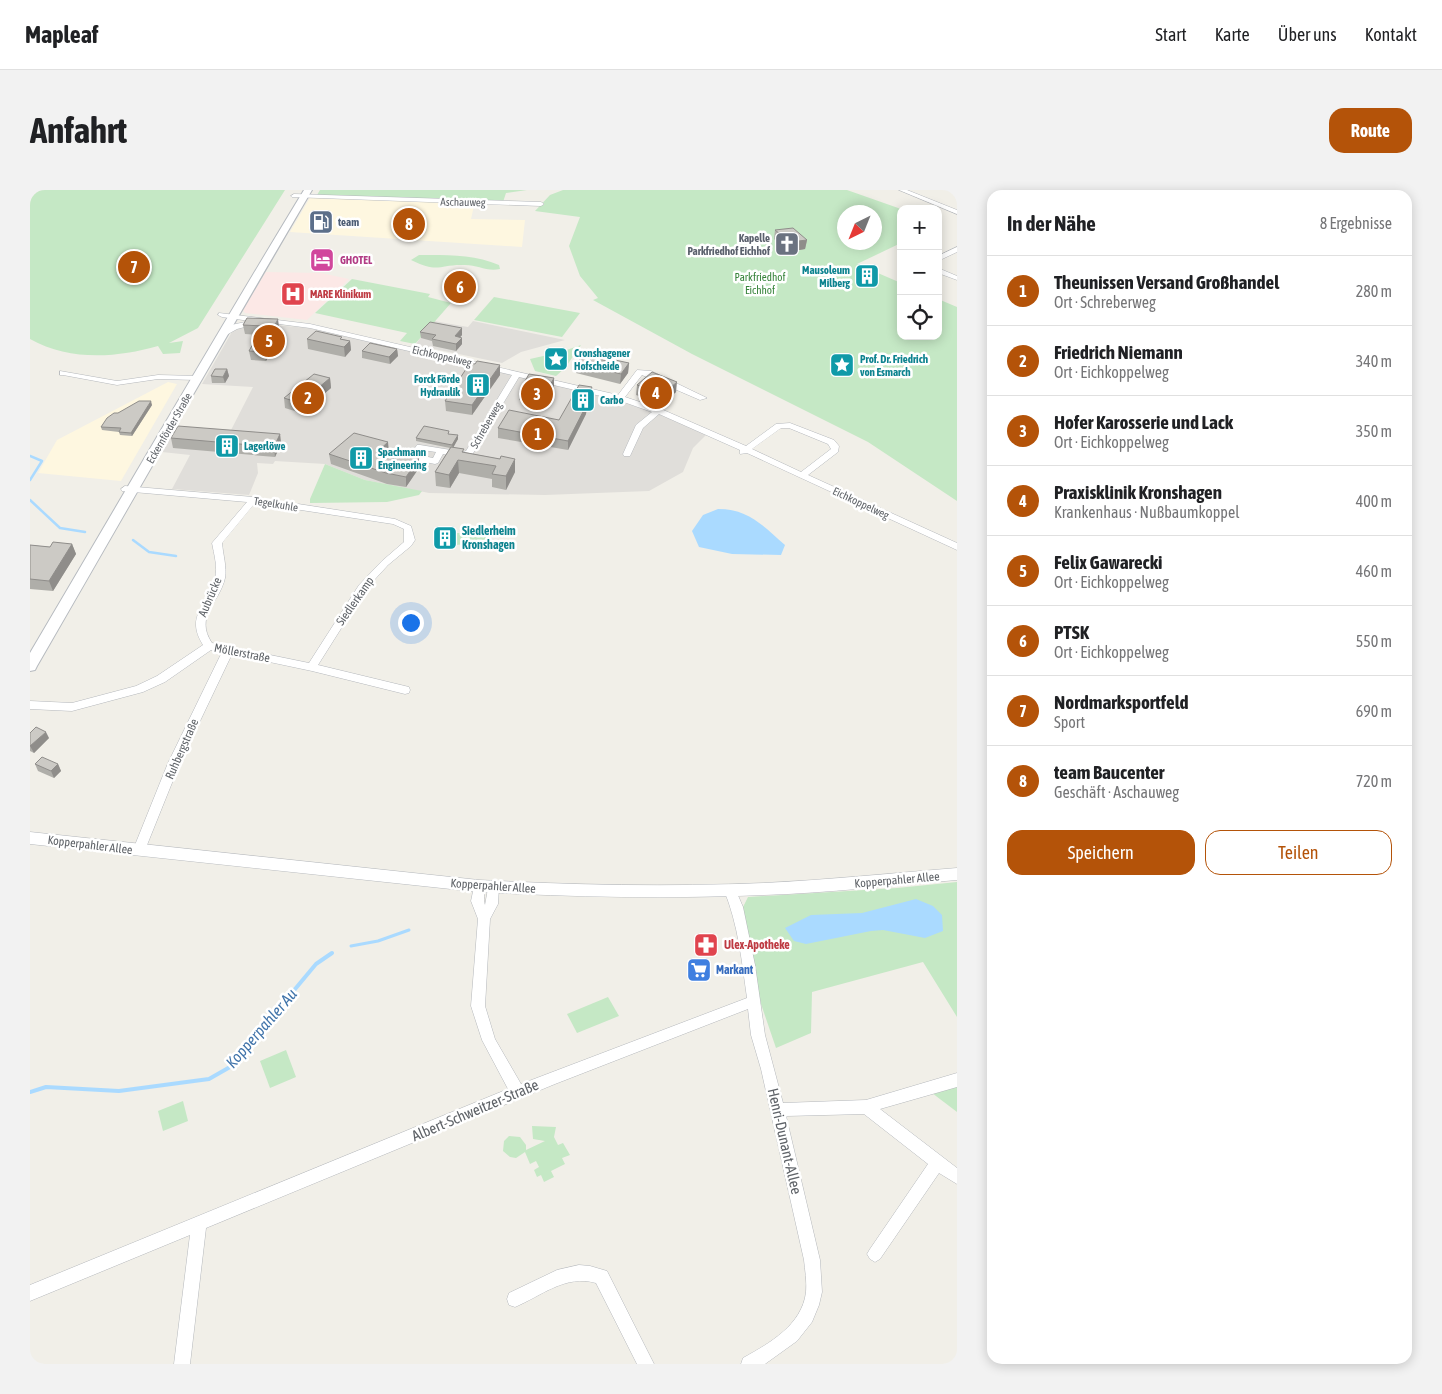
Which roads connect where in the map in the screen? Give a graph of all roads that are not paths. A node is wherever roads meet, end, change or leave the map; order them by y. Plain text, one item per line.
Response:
1 (902, 190) edge
2 (301, 193) edge
3 (541, 204) dead end
4 (957, 212) edge
5 (957, 249) edge
6 (942, 257) edge
7 (942, 272) edge
8 (957, 278) edge
9 (226, 317) junction
10 (260, 321) junction
11 (249, 322) junction
12 (221, 336) junction
13 (62, 373) dead end
14 (517, 373) junction
15 (193, 377) junction
16 (620, 398) junction
17 (703, 398) dead end
18 (658, 411) junction
19 (441, 451) dead end
20 (745, 451) junction
21 (627, 454) dead end
22 (802, 475) junction
23 (129, 489) junction
24 (253, 500) junction
25 (408, 544) joint
26 (957, 547) edge
27 (30, 645) edge
28 (209, 646) junction
29 (229, 649) junction
30 (30, 666) edge
31 (312, 667) junction
32 (405, 690) dead end
33 (30, 705) edge
34 (30, 838) edge
35 (139, 850) junction
36 (957, 874) edge
37 (486, 886) junction
38 (730, 890) junction
39 (754, 1002) junction
40 (957, 1080) edge
41 (518, 1092) junction
42 (866, 1107) junction
43 (778, 1110) junction
44 (938, 1162) junction
45 (957, 1177) edge
46 (199, 1224) junction
47 (875, 1254) dead end
48 (30, 1293) edge
49 (515, 1299) dead end
50 (182, 1364) edge
51 (646, 1364) edge
52 (749, 1364) edge

1 - 4 street
2 - 3 street, Aschauweg
2 - 9 main road, Eckernförder Straße
5 - 6 street
7 - 8 street
9 - 10 street, Eichkoppelweg
9 - 11 street, Eichkoppelweg
9 - 12 main road, Eckernförder Straße
9 - 15 main road, Eckernförder Straße
10 - 11 street, Eichkoppelweg
10 - 14 street, Eichkoppelweg
11 - 12 street, Eichkoppelweg
12 - 15 main road, Eckernförder Straße
13 - 15 street
14 - 16 street, Eichkoppelweg
14 - 19 street, Schreberweg
15 - 23 main road, Eckernförder Straße
16 - 17 street
16 - 18 street, Eichkoppelweg
18 - 20 street, Eichkoppelweg
18 - 21 street
20 - 22 street, Eichkoppelweg
20 - 22 street
22 - 26 street, Eichkoppelweg
23 - 24 street, Tegelkuhle
23 - 27 main road, Eckernförder Straße
23 - 30 main road, Eckernförder Straße
24 - 25 street, Tegelkuhle
24 - 28 street, Aubrücke
25 - 31 street, Siedlerkamp
28 - 29 street, Möllerstraße
28 - 33 street, Möllerstraße
29 - 31 street, Möllerstraße
29 - 35 street, Ruhbergstraße
31 - 32 street, Möllerstraße
34 - 35 street, Kopperpahler Allee
35 - 37 street, Kopperpahler Allee
36 - 38 street, Kopperpahler Allee
37 - 38 street, Kopperpahler Allee
37 - 41 street
38 - 39 street, Henri-Dunant-Allee
39 - 41 street, Albert-Schweitzer-Straße
39 - 43 street, Henri-Dunant-Allee
40 - 42 street
41 - 46 street, Albert-Schweitzer-Straße
42 - 43 street
42 - 44 street
43 - 52 street, Henri-Dunant-Allee
44 - 45 street
44 - 47 street
46 - 48 street, Albert-Schweitzer-Straße
46 - 50 street
49 - 51 street

